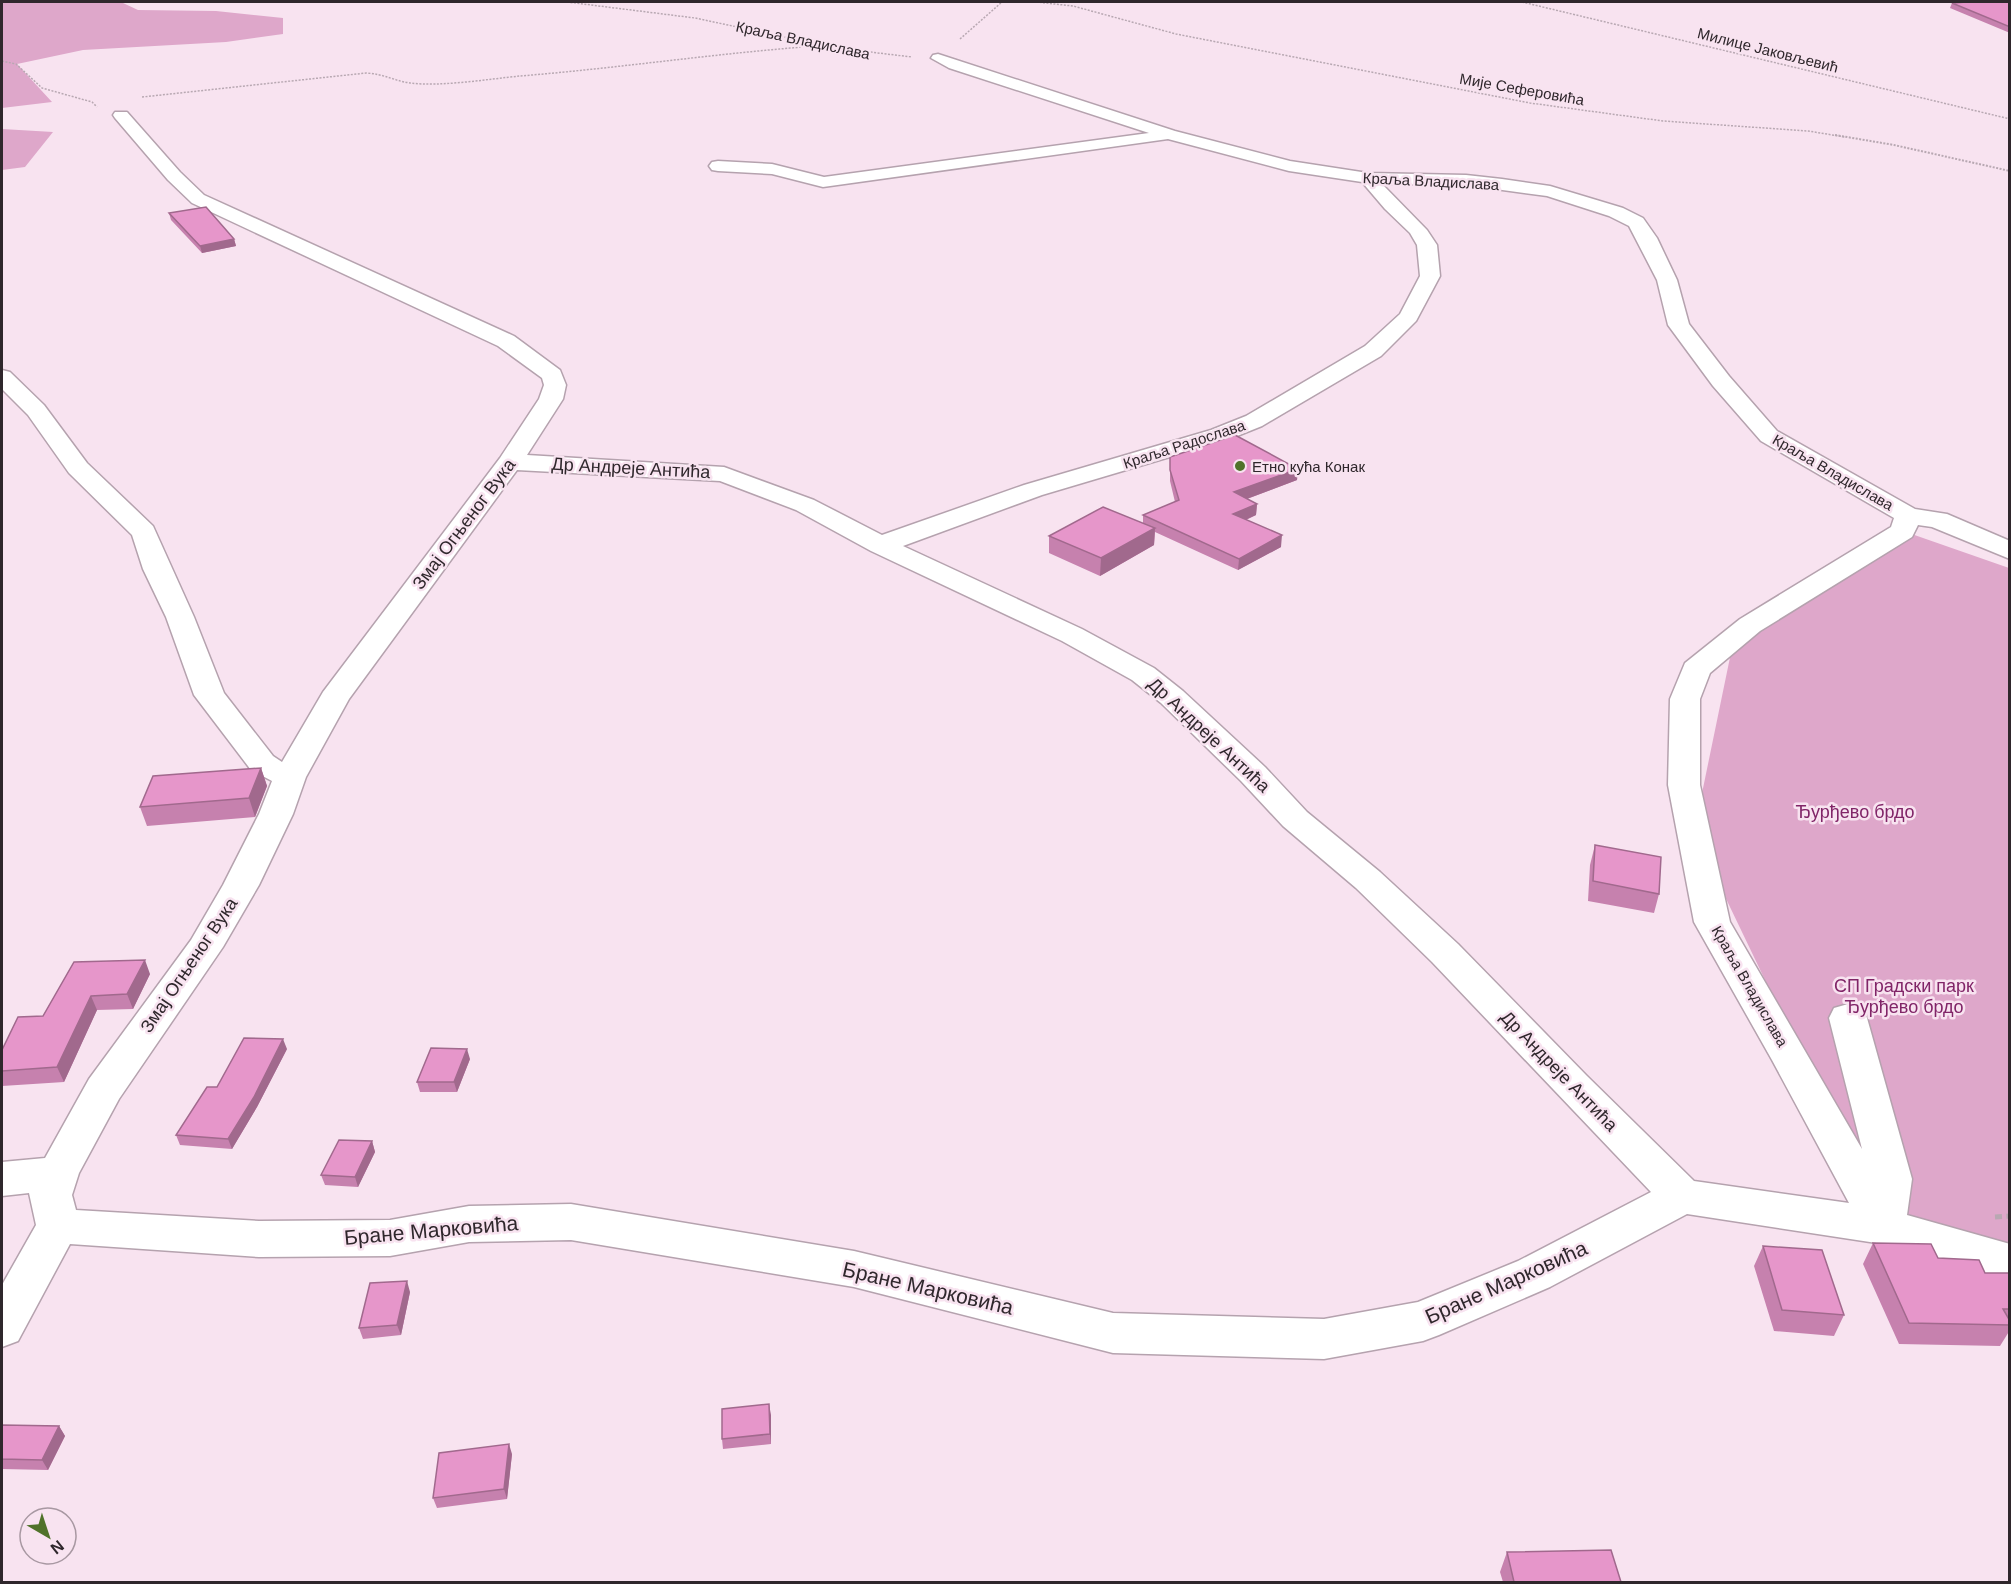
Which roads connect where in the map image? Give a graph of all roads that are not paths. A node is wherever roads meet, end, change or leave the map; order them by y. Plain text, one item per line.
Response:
1 (938, 58) road end
2 (121, 115) road end
3 (1169, 134) junction
4 (718, 166) dead end
5 (1368, 178) junction
6 (823, 182) junction
7 (819, 200) dead end
8 (2, 377) edge
9 (510, 462) junction
10 (1908, 516) junction
11 (880, 545) junction
12 (2010, 551) edge
13 (290, 777) junction
14 (1848, 1018) dead end
15 (58, 1173) junction
16 (2, 1179) edge
17 (1682, 1196) junction
18 (57, 1226) junction
19 (1883, 1226) junction
20 (2010, 1262) edge
21 (2, 1327) edge

1 - 3 street, Краља Владислава
2 - 9 street, Змај Огњеног Вука
3 - 5 street, Краља Владислава
3 - 6 street
4 - 6 street
5 - 10 street, Краља Владислава
5 - 11 street, Краља Радослава
6 - 7 street
8 - 13 street
9 - 11 street, Др Андреје Антића
9 - 13 street, Змај Огњеног Вука
10 - 12 street
10 - 19 street, Краља Владислава
11 - 17 street, Др Андреје Антића
13 - 15 street, Змај Огњеног Вука
14 - 19 street
15 - 16 street
15 - 18 street, Змај Огњеног Вука
17 - 18 street, Бране Марковића
17 - 19 street
18 - 21 street
19 - 20 street

